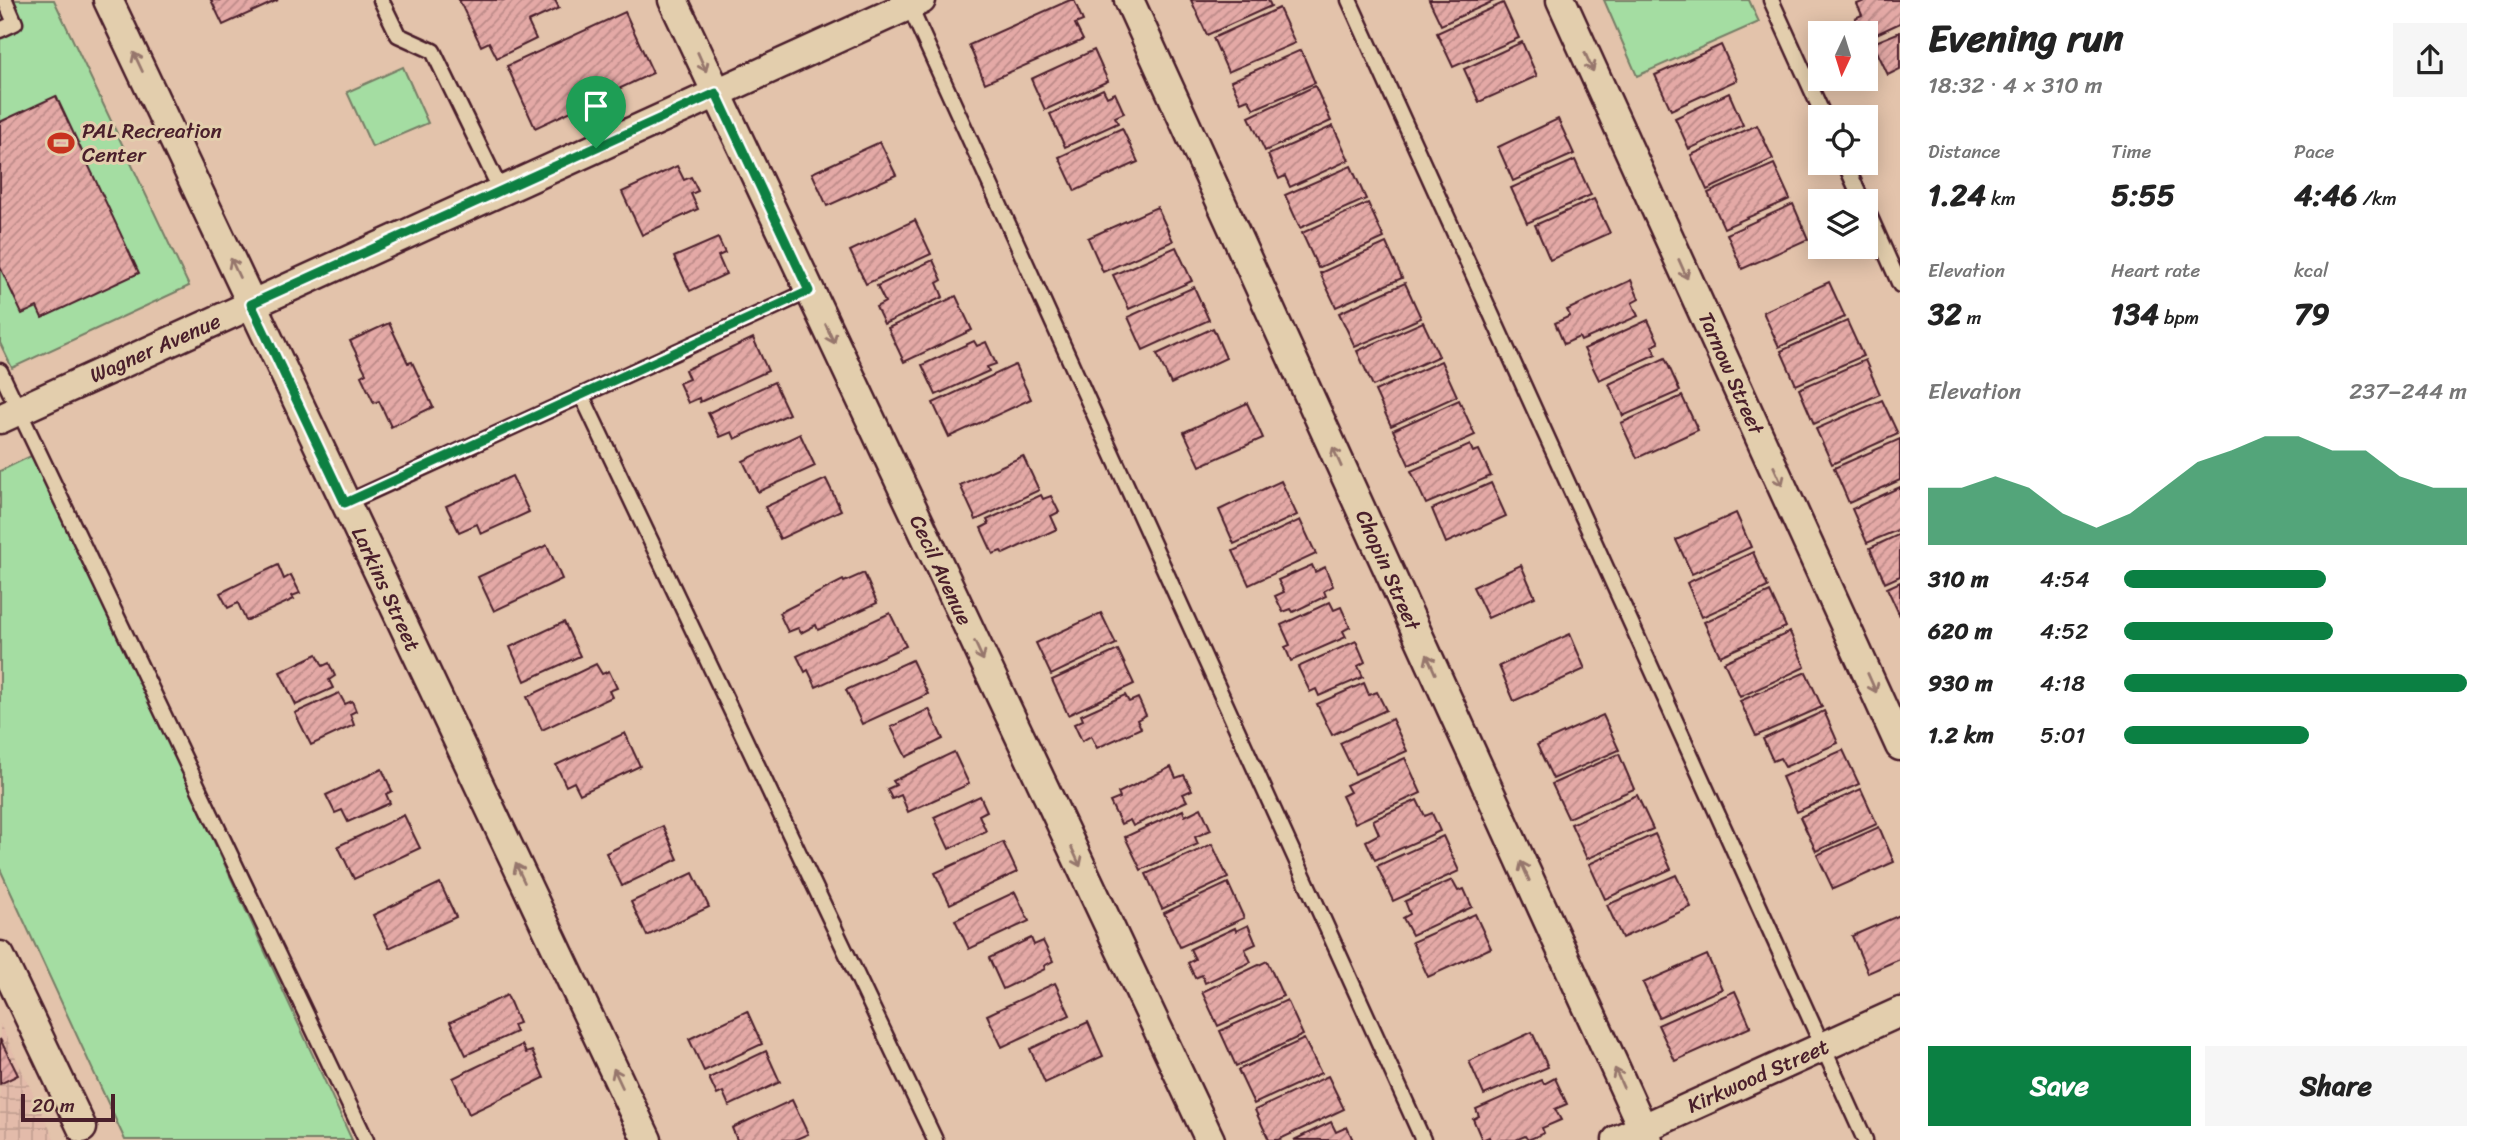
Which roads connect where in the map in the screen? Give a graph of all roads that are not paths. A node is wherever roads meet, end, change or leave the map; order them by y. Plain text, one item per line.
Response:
1 (5, 0) edge
2 (108, 0) edge
3 (382, 0) edge
4 (673, 0) edge
5 (1129, 0) edge
6 (1349, 0) edge
7 (1561, 0) edge
8 (1772, 0) edge
9 (912, 2) edge
10 (0, 30) edge
11 (716, 93) junction
12 (1819, 105) edge
13 (501, 191) junction
14 (1878, 235) edge
15 (1900, 285) edge
16 (809, 291) junction
17 (251, 304) junction
18 (0, 371) edge
19 (582, 396) junction
20 (9, 414) edge
21 (345, 503) junction
22 (1900, 746) edge
23 (0, 956) edge
24 (1900, 1012) edge
25 (1823, 1047) junction
26 (82, 1128) dead end
27 (1645, 1134) edge
28 (366, 1140) edge
29 (647, 1140) edge
30 (935, 1140) edge
31 (1210, 1140) edge
32 (1423, 1140) edge
33 (1617, 1140) edge
34 (1865, 1140) edge

1 - 10 lane
17 -> 2 street, Larkins Street
3 - 13 lane
4 -> 11 street, Cecil Avenue
27 -> 5 street, Chopin Street
6 - 25 lane
7 -> 22 street, Tarnow Street
8 - 12 lane
9 - 11 street, Wagner Avenue
9 - 32 lane
11 - 13 street, Wagner Avenue
11 - 16 street, Cecil Avenue
13 - 17 street, Wagner Avenue
14 - 15 lane
16 - 19 lane
16 -> 31 street, Cecil Avenue
17 - 20 street, Wagner Avenue
17 - 21 street, Larkins Street
18 - 20 lane
19 - 21 lane
19 - 30 lane
20 - 28 lane
29 -> 21 street, Larkins Street
23 - 26 street
24 - 25 street, Kirkwood Street
25 - 27 street, Kirkwood Street
25 - 34 lane
27 - 33 street, Kirkwood Street

